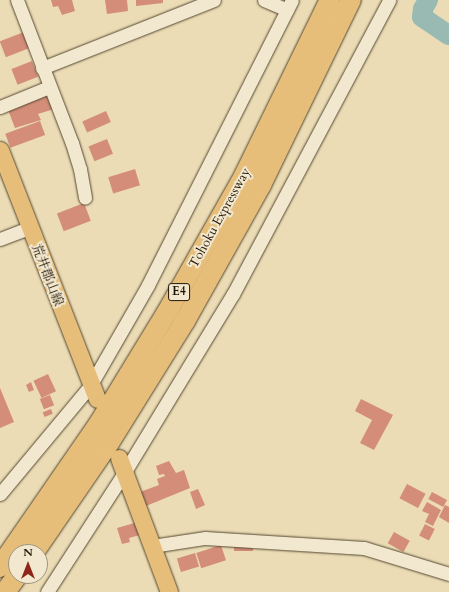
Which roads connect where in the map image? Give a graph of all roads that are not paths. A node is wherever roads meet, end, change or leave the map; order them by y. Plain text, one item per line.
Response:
1 (17, 0) edge
2 (214, 0) edge
3 (264, 0) edge
4 (330, 0) edge
5 (351, 0) edge
6 (389, 0) edge
7 (289, 5) edge
8 (42, 68) junction
9 (49, 87) junction
10 (0, 107) edge
11 (0, 150) edge
12 (85, 198) dead end
13 (29, 228) junction
14 (0, 240) edge
15 (94, 393) junction
16 (121, 466) junction
17 (0, 494) edge
18 (39, 544) edge
19 (152, 546) junction
20 (0, 567) edge
21 (449, 574) edge
22 (47, 592) edge
23 (169, 592) edge

1 - 8 street
2 - 8 street
3 - 7 street
4 - 20 highway, Tohoku Expressway / E4
5 - 18 highway, Tohoku Expressway / E4
6 - 16 street
7 - 15 street
8 - 9 street
9 - 10 street
9 - 12 street
11 - 13 main road, 荒井郡山線
13 - 14 street
13 - 15 main road, 荒井郡山線
15 - 17 street
16 - 19 main road
16 - 22 street
19 - 21 street
19 - 23 main road

